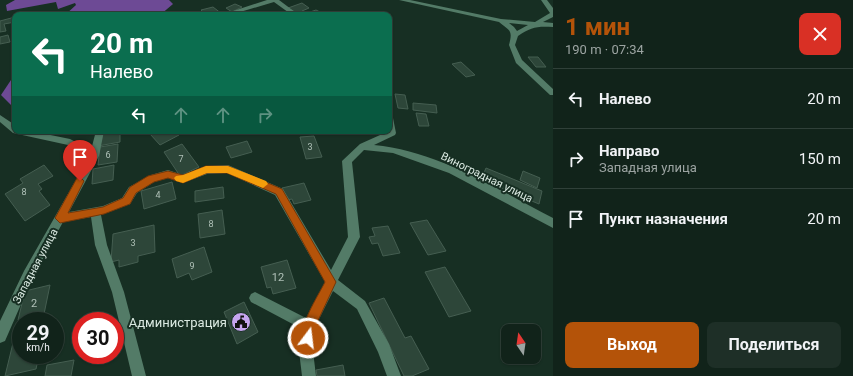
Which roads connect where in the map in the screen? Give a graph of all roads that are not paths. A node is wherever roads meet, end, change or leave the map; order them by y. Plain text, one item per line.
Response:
1 (274, 0) edge
2 (402, 0) edge
3 (544, 0) edge
4 (234, 12) edge
5 (292, 12) edge
6 (502, 21) junction
7 (535, 24) junction
8 (553, 24) edge
9 (553, 28) edge
10 (515, 35) junction
11 (553, 93) edge
12 (0, 118) edge
13 (12, 126) edge
14 (33, 134) edge
15 (99, 134) edge
16 (390, 134) edge
17 (363, 146) junction
18 (94, 156) junction
19 (95, 212) junction
20 (60, 218) junction
21 (553, 223) edge
22 (330, 282) junction
23 (255, 298) dead end
24 (309, 326) junction
25 (0, 336) edge
26 (139, 376) edge
27 (309, 376) edge
28 (394, 376) edge

1 - 4 street
1 - 5 street
2 - 6 street
3 - 7 street
6 - 7 street
6 - 10 street
7 - 8 street
7 - 9 street
7 - 10 street
10 - 11 street
12 - 13 street
14 - 18 street
15 - 18 street, Западная улица
16 - 17 street
17 - 21 street, Виноградная улица
17 - 22 street
18 - 20 street, Западная улица
19 - 20 street
19 - 22 street
19 - 26 street
20 - 25 street, Западная улица
22 - 24 street
22 - 28 street
23 - 24 street
24 - 27 street

